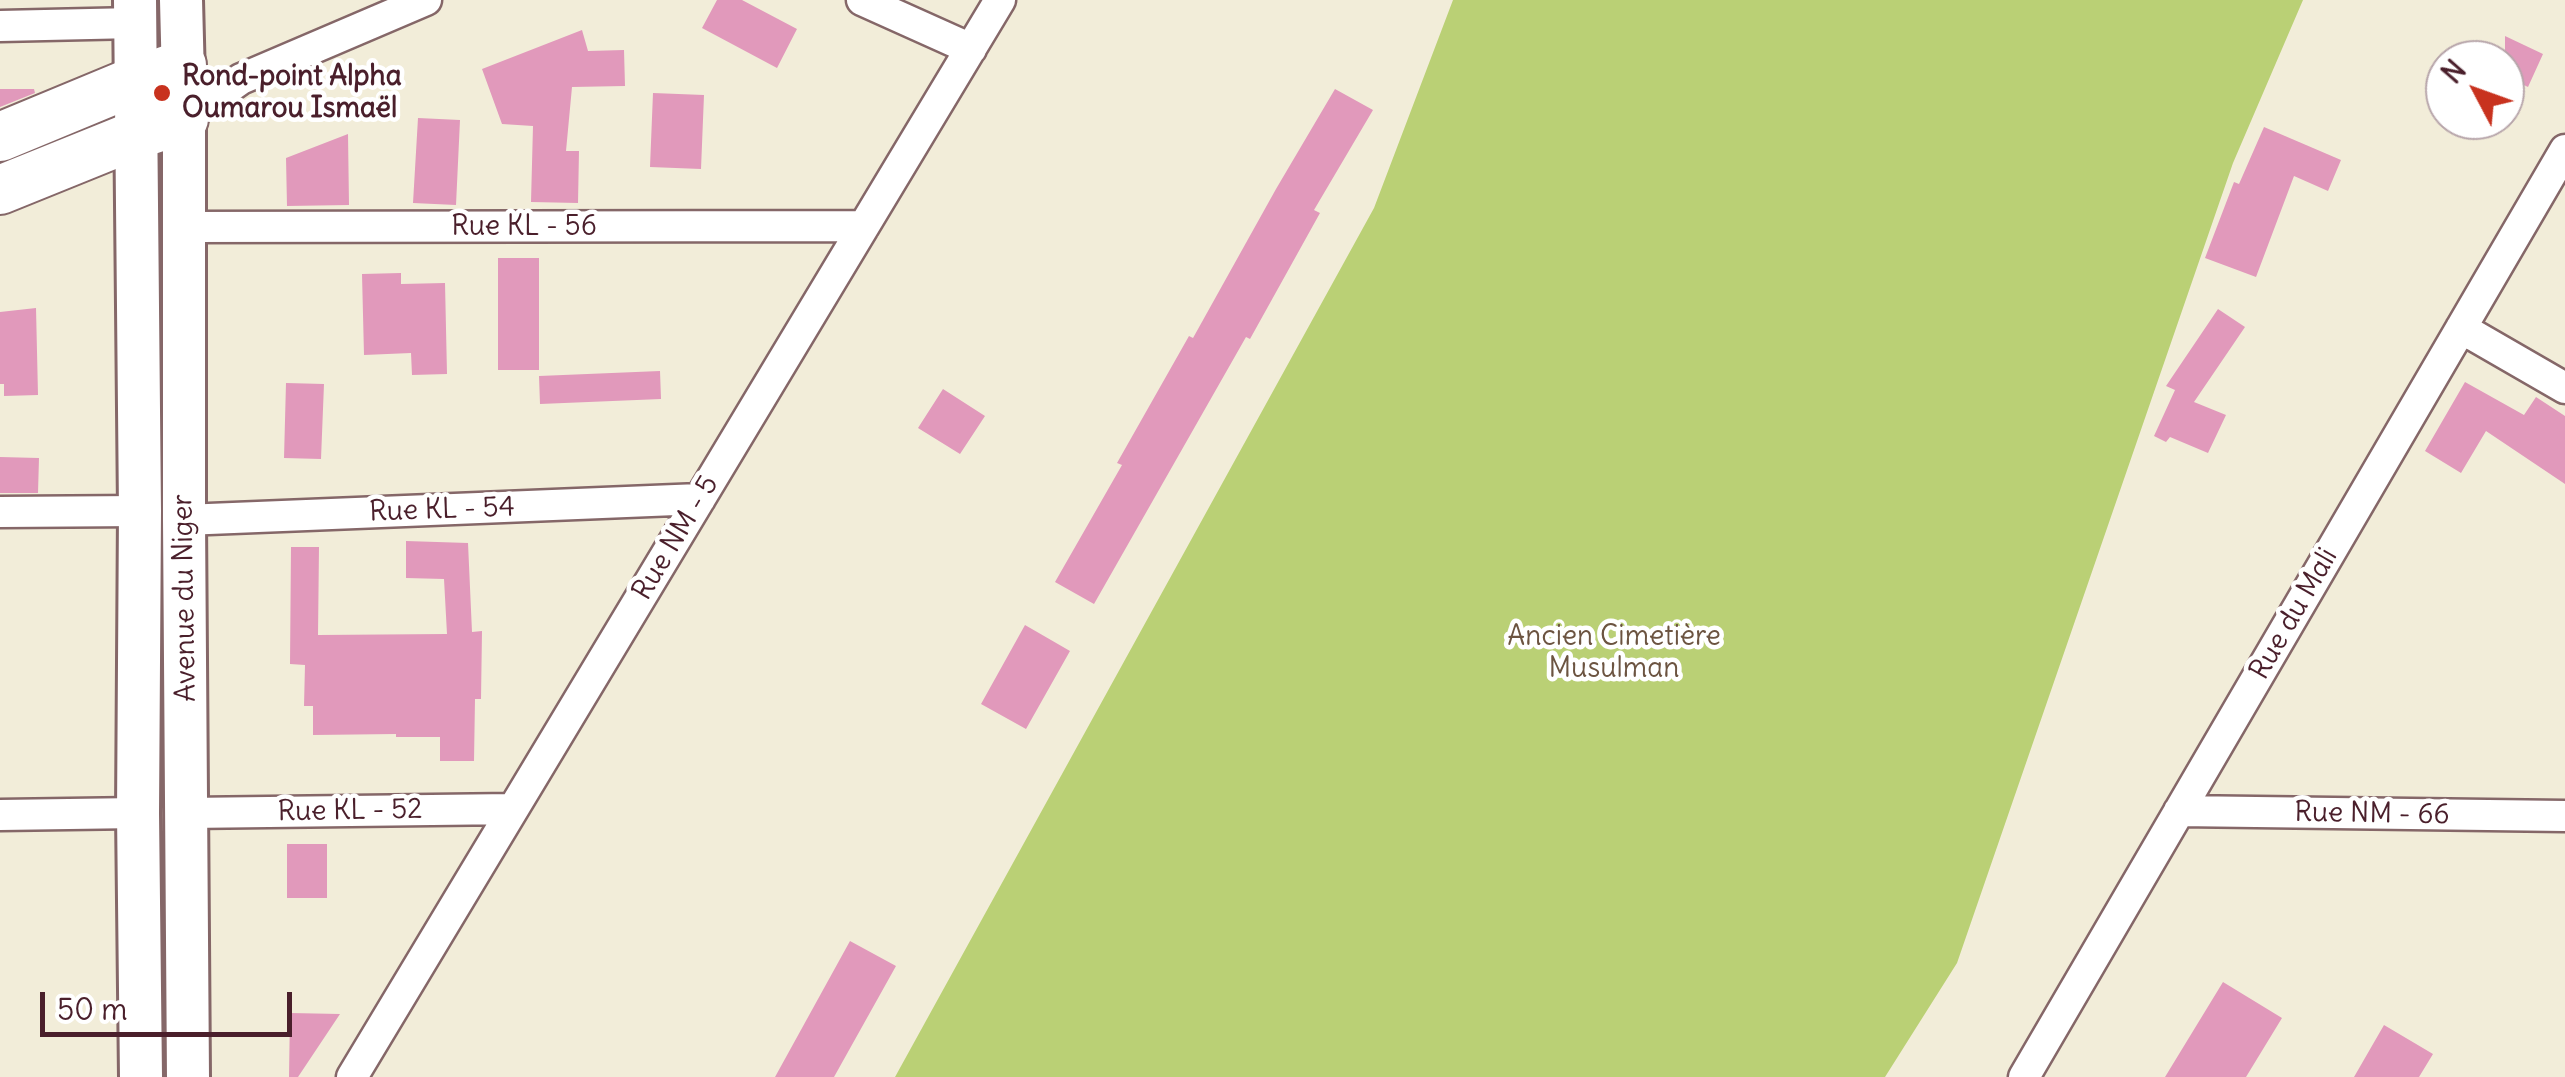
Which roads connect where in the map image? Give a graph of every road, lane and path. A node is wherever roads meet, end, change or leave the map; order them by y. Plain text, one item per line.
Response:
1 (181, 0) edge
2 (426, 0) edge
3 (862, 0) edge
4 (1000, 0) edge
5 (135, 12) edge
6 (0, 26) edge
7 (971, 49) junction
8 (182, 65) junction
9 (242, 79) junction
10 (135, 81) junction
11 (184, 119) junction
12 (136, 135) junction
13 (0, 137) edge
14 (2565, 150) edge
15 (0, 190) edge
16 (2552, 197) edge
17 (184, 226) junction
18 (864, 226) junction
19 (2461, 328) junction
20 (2565, 388) edge
21 (700, 499) junction
22 (140, 511) junction
23 (0, 512) edge
24 (184, 520) junction
25 (514, 809) junction
26 (2179, 811) junction
27 (138, 813) junction
28 (187, 813) junction
29 (0, 816) edge
30 (2565, 816) edge
31 (142, 1077) edge
32 (188, 1077) edge
33 (352, 1077) edge
34 (2024, 1077) edge

1 - 8 main road, Avenue du Niger
2 - 9 street
3 - 7 street
4 - 7 street, Rue NM - 5
5 - 6 street
5 - 10 main road, Avenue du Niger
7 - 18 street, Rue NM - 5
8 - 9 street
8 - 10 main road
8 - 11 main road, Avenue du Niger
9 - 11 street
10 - 12 main road, Avenue du Niger
10 - 13 main road
11 - 12 main road
11 - 17 main road, Avenue du Niger
12 - 15 main road
12 - 22 main road, Avenue du Niger
14 - 16 street, Rue du Mali
16 - 19 street, Rue du Mali
17 - 18 street, Rue KL - 56
17 - 24 main road, Avenue du Niger
18 - 21 street, Rue NM - 5
19 - 20 street
19 - 26 street, Rue du Mali
21 - 24 street, Rue KL - 54
21 - 25 street, Rue NM - 5
22 - 23 street
22 - 27 main road, Avenue du Niger
24 - 28 main road, Avenue du Niger
25 - 28 street, Rue KL - 52
25 - 33 street, Rue NM - 5
26 - 30 street, Rue NM - 66
26 - 34 street, Rue du Mali
27 - 29 street
27 - 31 main road, Avenue du Niger
28 - 32 main road, Avenue du Niger

